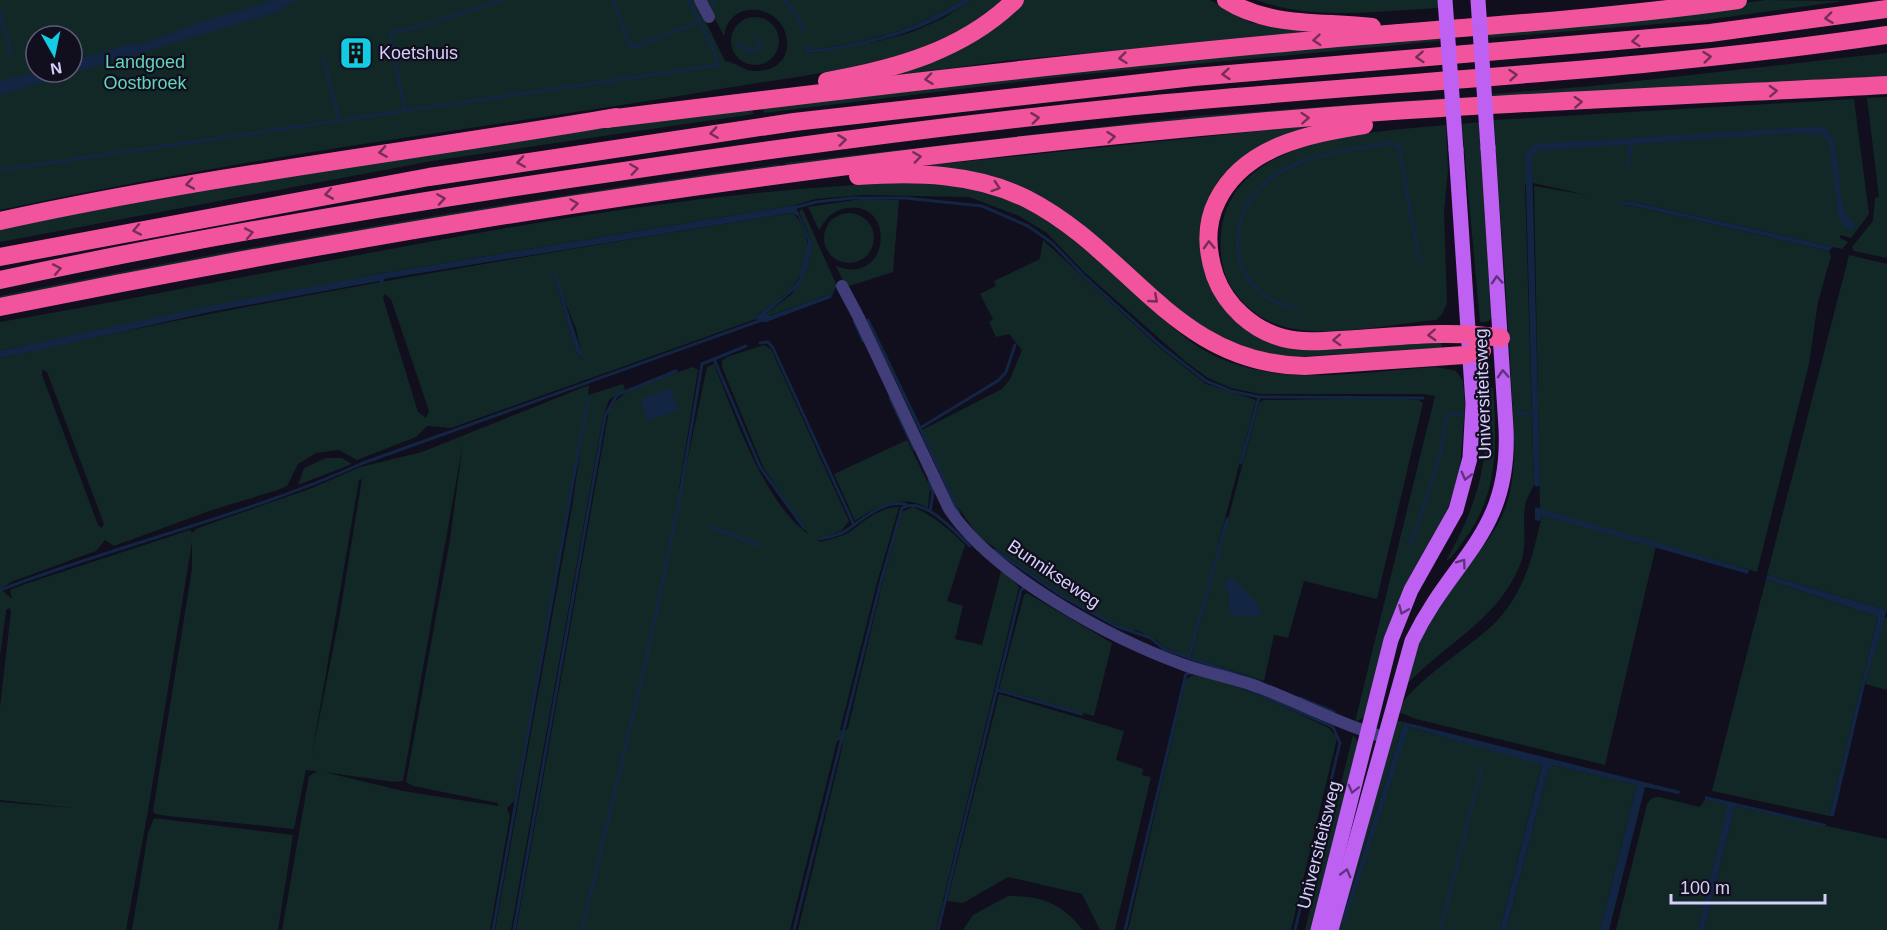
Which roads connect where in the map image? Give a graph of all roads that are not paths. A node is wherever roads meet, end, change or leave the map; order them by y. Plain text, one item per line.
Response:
1 (700, 0) edge
2 (1015, 0) edge
3 (1226, 0) edge
4 (1445, 0) edge
5 (1478, 0) edge
6 (1738, 0) edge
7 (1887, 9) edge
8 (709, 17) dead end
9 (1417, 33) junction
10 (1887, 35) edge
11 (1887, 85) edge
12 (1478, 107) junction
13 (607, 118) junction
14 (711, 184) junction
15 (0, 221) edge
16 (0, 257) edge
17 (0, 280) edge
18 (842, 286) dead end
19 (0, 307) edge
20 (1468, 333) junction
21 (1501, 339) junction
22 (1475, 353) junction
23 (1367, 732) junction
24 (1384, 737) junction
25 (1318, 930) edge
26 (1331, 930) edge

1 - 8 street
2 - 13 highway
3 - 9 highway
4 - 20 main road, Universiteitsweg, bridge
21 -> 5 main road, Universiteitsweg, bridge
6 - 9 highway
7 -> 16 highway
9 -> 13 highway
17 -> 10 highway
12 -> 11 highway
14 -> 12 highway
20 -> 12 highway
13 -> 15 highway
19 -> 14 highway
14 -> 22 highway
18 - 23 street, Bunnikseweg
20 - 21 highway
20 - 22 main road, Universiteitsweg
21 - 22 main road
24 -> 21 main road, Universiteitsweg
22 -> 23 main road, Universiteitsweg
23 - 24 street, Bunnikseweg
23 -> 25 main road, Universiteitsweg
26 -> 24 main road, Universiteitsweg

